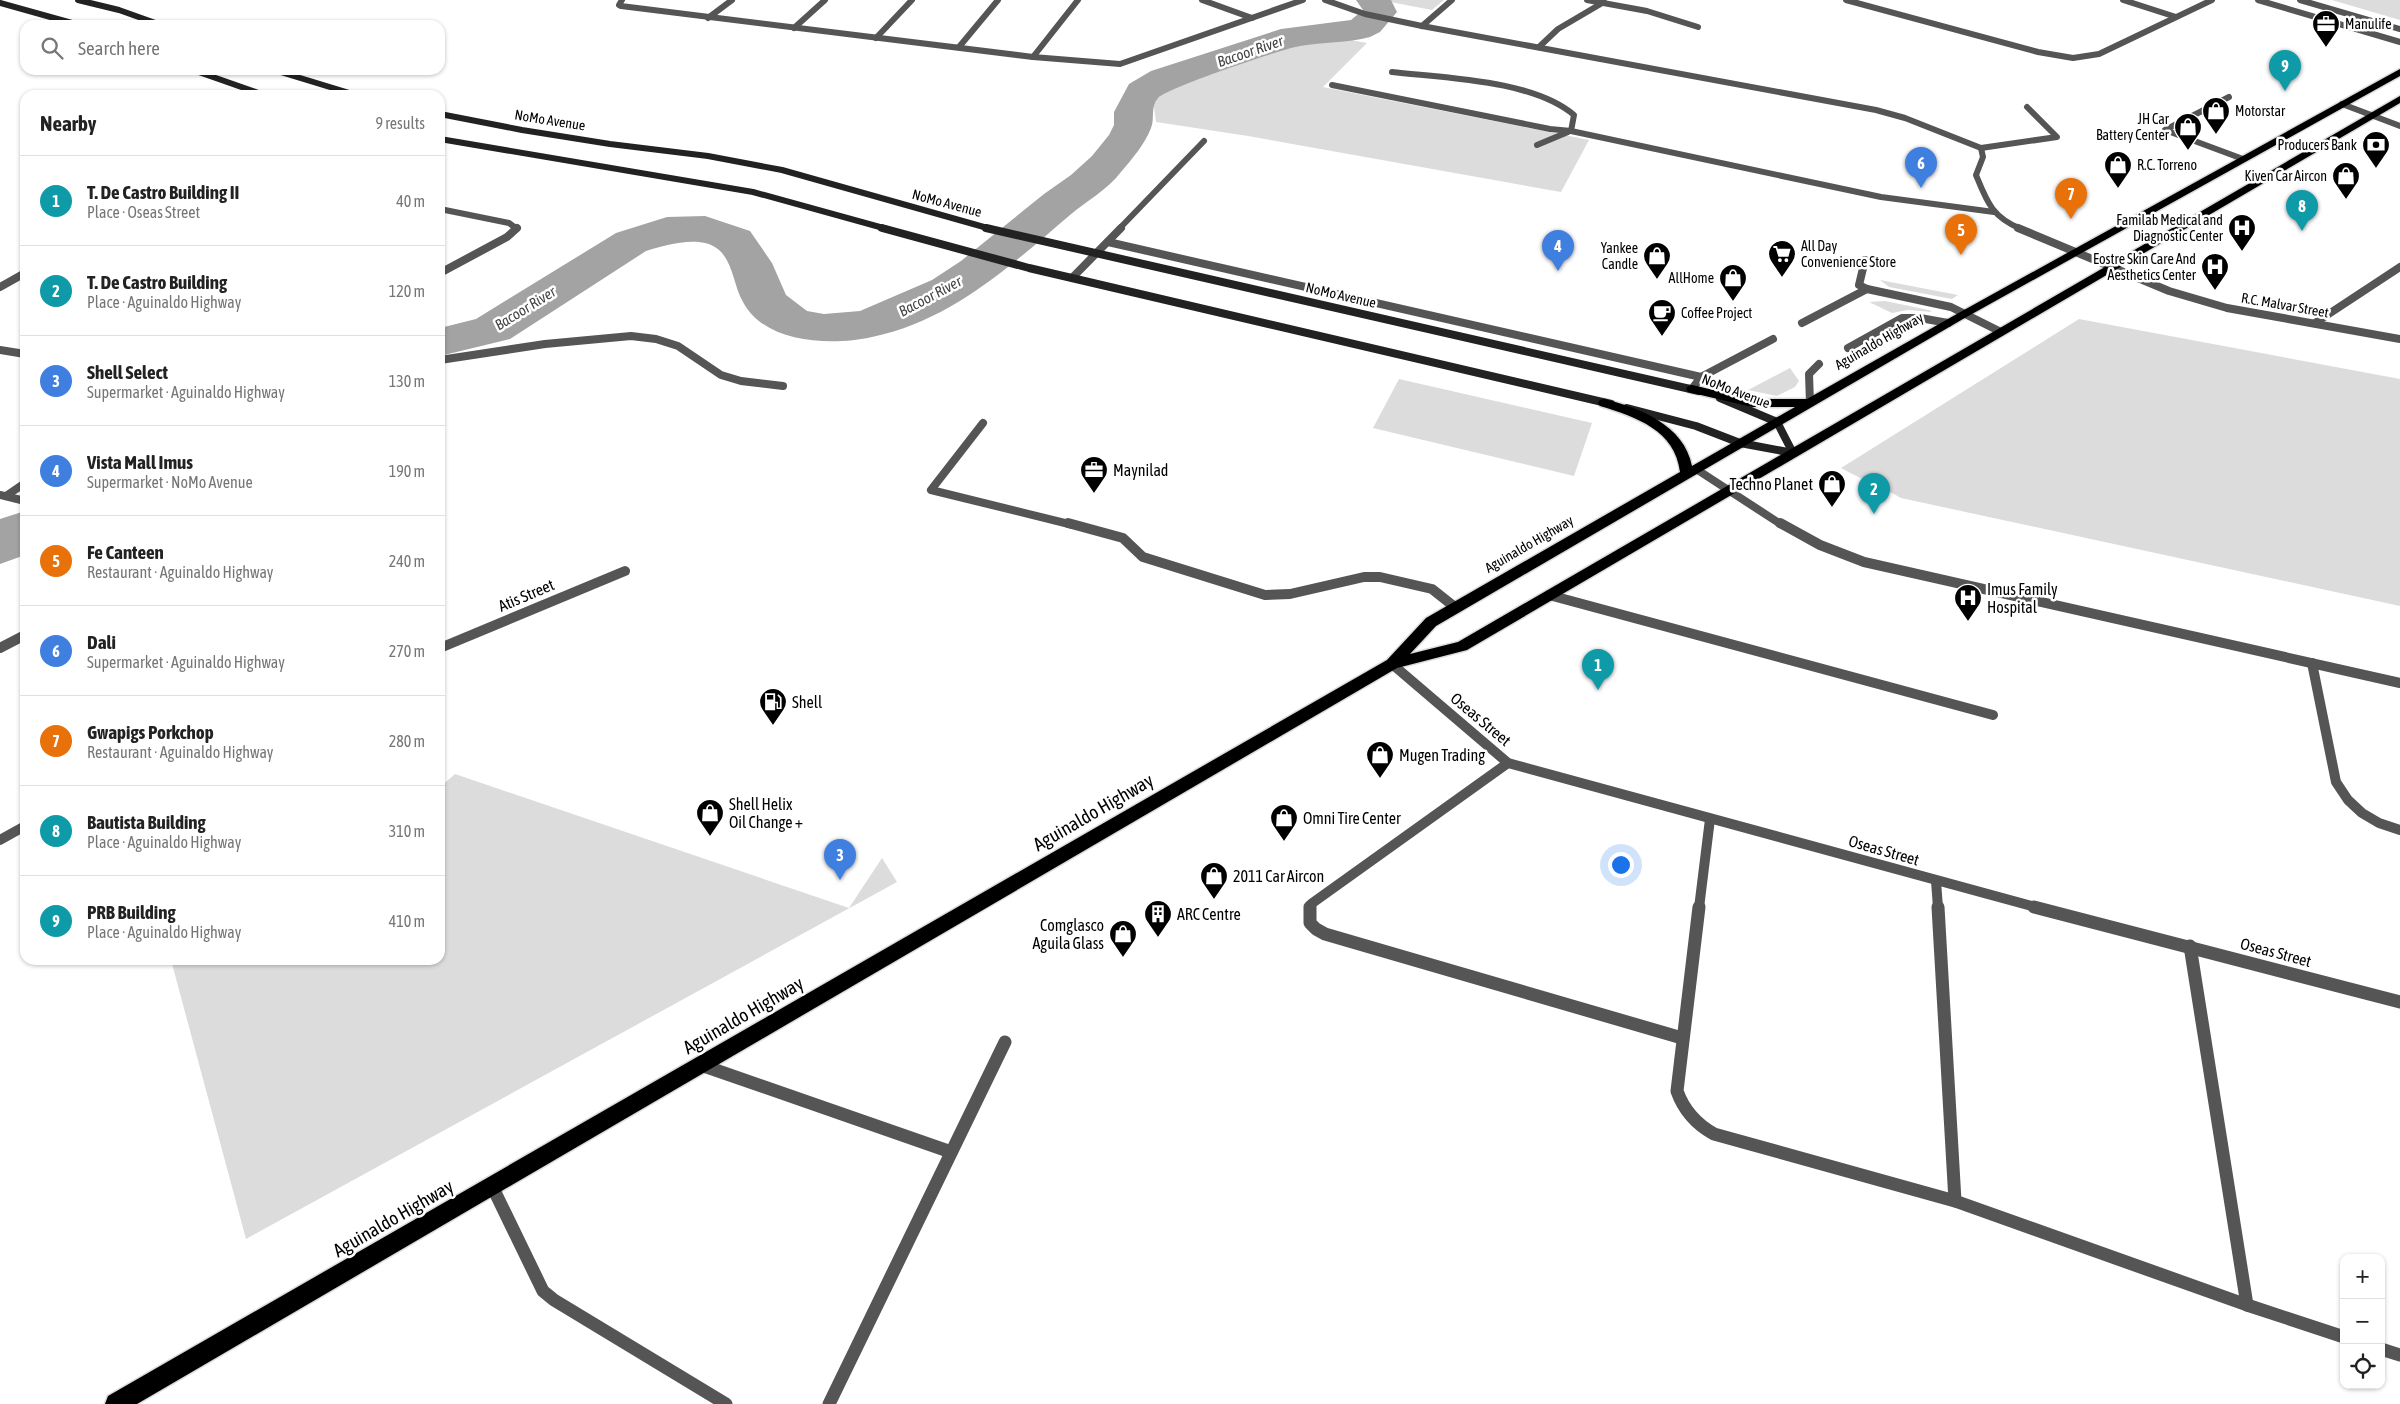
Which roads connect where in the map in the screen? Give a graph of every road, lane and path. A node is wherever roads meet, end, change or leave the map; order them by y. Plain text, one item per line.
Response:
1 (78, 0) edge
2 (622, 0) edge
3 (732, 0) edge
4 (825, 0) edge
5 (912, 0) edge
6 (998, 0) edge
7 (1078, 0) edge
8 (1202, 0) edge
9 (1303, 0) edge
10 (1325, 0) edge
11 (1452, 0) edge
12 (1587, 0) edge
13 (1846, 0) edge
14 (2123, 0) edge
15 (2212, 0) edge
16 (2258, 0) edge
17 (2300, 0) edge
18 (1604, 2) junction
19 (0, 3) edge
20 (2176, 17) junction
21 (708, 18) junction
22 (1252, 18) junction
23 (61, 20) edge
24 (147, 20) edge
25 (1422, 26) junction
26 (1698, 27) dead end
27 (794, 28) junction
28 (2400, 29) edge
29 (876, 38) junction
30 (2400, 42) edge
31 (959, 47) junction
32 (1539, 47) junction
33 (1033, 58) junction
34 (1392, 72) dead end
35 (2400, 72) edge
36 (207, 75) edge
37 (290, 75) edge
38 (1332, 85) dead end
39 (250, 90) edge
40 (340, 90) edge
41 (2229, 97) dead end
42 (2400, 99) edge
43 (2342, 104) junction
44 (2027, 107) dead end
45 (445, 115) edge
46 (2373, 115) junction
47 (2400, 126) edge
48 (1571, 131) junction
49 (445, 140) edge
50 (1204, 141) dead end
51 (1537, 145) dead end
52 (1981, 148) junction
53 (2243, 159) junction
54 (445, 210) edge
55 (1994, 212) junction
56 (1108, 242) junction
57 (2075, 252) junction
58 (1096, 253) junction
59 (1865, 260) dead end
60 (2400, 267) edge
61 (2111, 268) junction
62 (445, 270) edge
63 (20, 276) edge
64 (1072, 278) junction
65 (0, 287) edge
66 (1866, 289) junction
67 (1965, 314) junction
68 (1430, 315) junction
69 (1802, 323) dead end
70 (1948, 323) junction
71 (2315, 323) junction
72 (1421, 328) junction
73 (1499, 331) junction
74 (2001, 332) junction
75 (1773, 339) dead end
76 (2400, 339) edge
77 (1493, 344) junction
78 (1848, 348) dead end
79 (0, 350) edge
80 (20, 353) edge
81 (445, 359) edge
82 (1819, 364) dead end
83 (1700, 376) junction
84 (783, 386) dead end
85 (1692, 389) junction
86 (1604, 403) junction
87 (1810, 403) junction
88 (1777, 422) junction
89 (983, 423) dead end
90 (1740, 444) junction
91 (1793, 453) junction
92 (1692, 471) junction
93 (20, 485) edge
94 (1728, 490) junction
95 (3, 496) edge
96 (20, 500) edge
97 (625, 571) dead end
98 (1549, 596) junction
99 (1456, 608) junction
100 (20, 638) edge
101 (445, 646) edge
102 (0, 648) edge
103 (2312, 663) junction
104 (1392, 664) junction
105 (2400, 683) edge
106 (1993, 715) dead end
107 (1508, 763) junction
108 (1710, 819) junction
109 (20, 829) edge
110 (2400, 830) edge
111 (0, 840) edge
112 (1936, 881) junction
113 (2190, 946) junction
114 (2400, 1002) edge
115 (1682, 1038) junction
116 (1005, 1042) dead end
117 (701, 1065) junction
118 (951, 1152) junction
119 (492, 1186) junction
120 (1955, 1201) junction
121 (2247, 1306) junction
122 (2340, 1336) edge
123 (2385, 1350) edge
124 (2400, 1355) edge
125 (116, 1404) edge
126 (726, 1404) edge
127 (829, 1404) edge

1 - 24 main road
2 - 21 street
3 - 21 street
4 - 27 street
5 - 29 street
6 - 31 street
7 - 33 street
8 - 22 street
9 - 22 street
10 - 25 street
11 - 25 street
12 - 18 street
13 - 20 street
14 - 20 street
15 - 20 street
16 - 30 street
17 - 28 street
18 - 26 street
18 - 32 street
19 - 23 main road
21 - 27 street
22 - 33 street
25 - 32 street
27 - 29 street
29 - 31 street
31 - 33 street
32 - 52 street
34 - 48 street
35 - 43 highway, Aguinaldo Highway
36 - 39 main road
37 - 40 main road
38 - 48 street
41 - 53 street
42 - 46 highway, Aguinaldo Highway
43 - 46 street
43 - 53 highway, Aguinaldo Highway
44 - 52 street
45 - 58 main road, NoMo Avenue
46 - 47 street
46 - 61 highway, Aguinaldo Highway
48 - 51 street
48 - 55 street
49 - 64 main road
50 - 56 street
52 - 55 street
53 - 57 highway, Aguinaldo Highway
54 - 62 street
55 - 57 street, R.C. Malvar Street
56 - 58 street
56 - 68 street
57 - 61 street, R.C. Malvar Street
57 - 67 highway, Aguinaldo Highway
58 - 64 street
58 - 72 main road, NoMo Avenue
59 - 66 street
60 - 71 street
61 - 71 street, R.C. Malvar Street
61 - 74 highway, Aguinaldo Highway
63 - 65 street
64 - 86 main road
66 - 67 street
66 - 69 street
67 - 70 highway, Aguinaldo Highway
67 - 74 street
68 - 72 street
68 - 73 street
70 - 78 street
70 - 87 highway, Aguinaldo Highway
71 - 76 street, R.C. Malvar Street
72 - 77 main road, NoMo Avenue
73 - 77 street
73 - 83 street
74 - 91 highway, Aguinaldo Highway
75 - 83 street
77 - 85 main road, NoMo Avenue
79 - 80 street
81 - 84 street
82 - 87 street
83 - 85 street
85 - 87 highway
85 - 88 main road, NoMo Avenue
86 - 90 main road
86 - 92 highway
87 - 88 highway, Aguinaldo Highway
88 - 90 highway, Aguinaldo Highway
88 - 91 main road, NoMo Avenue
89 - 99 street
90 - 91 main road
90 - 92 highway, Aguinaldo Highway
91 - 94 highway, Aguinaldo Highway
92 - 94 street
92 - 99 highway, Aguinaldo Highway
93 - 95 street
94 - 98 highway, Aguinaldo Highway
94 - 103 street
95 - 96 street
97 - 101 street, Atis Street
98 - 104 highway, Aguinaldo Highway
98 - 106 street
99 - 104 highway, Aguinaldo Highway
100 - 102 street
103 - 105 street
103 - 110 street
104 - 107 street, Oseas Street
104 - 117 highway, Aguinaldo Highway
107 - 108 street, Oseas Street
107 - 115 street
108 - 112 street, Oseas Street
108 - 115 street
109 - 111 street
112 - 113 street, Oseas Street
112 - 120 street
113 - 114 street, Oseas Street
113 - 121 street
115 - 120 street
116 - 118 street
117 - 118 street
117 - 119 highway, Aguinaldo Highway
118 - 127 street
119 - 125 highway, Aguinaldo Highway
119 - 126 street
120 - 121 street
121 - 122 street
123 - 124 street

